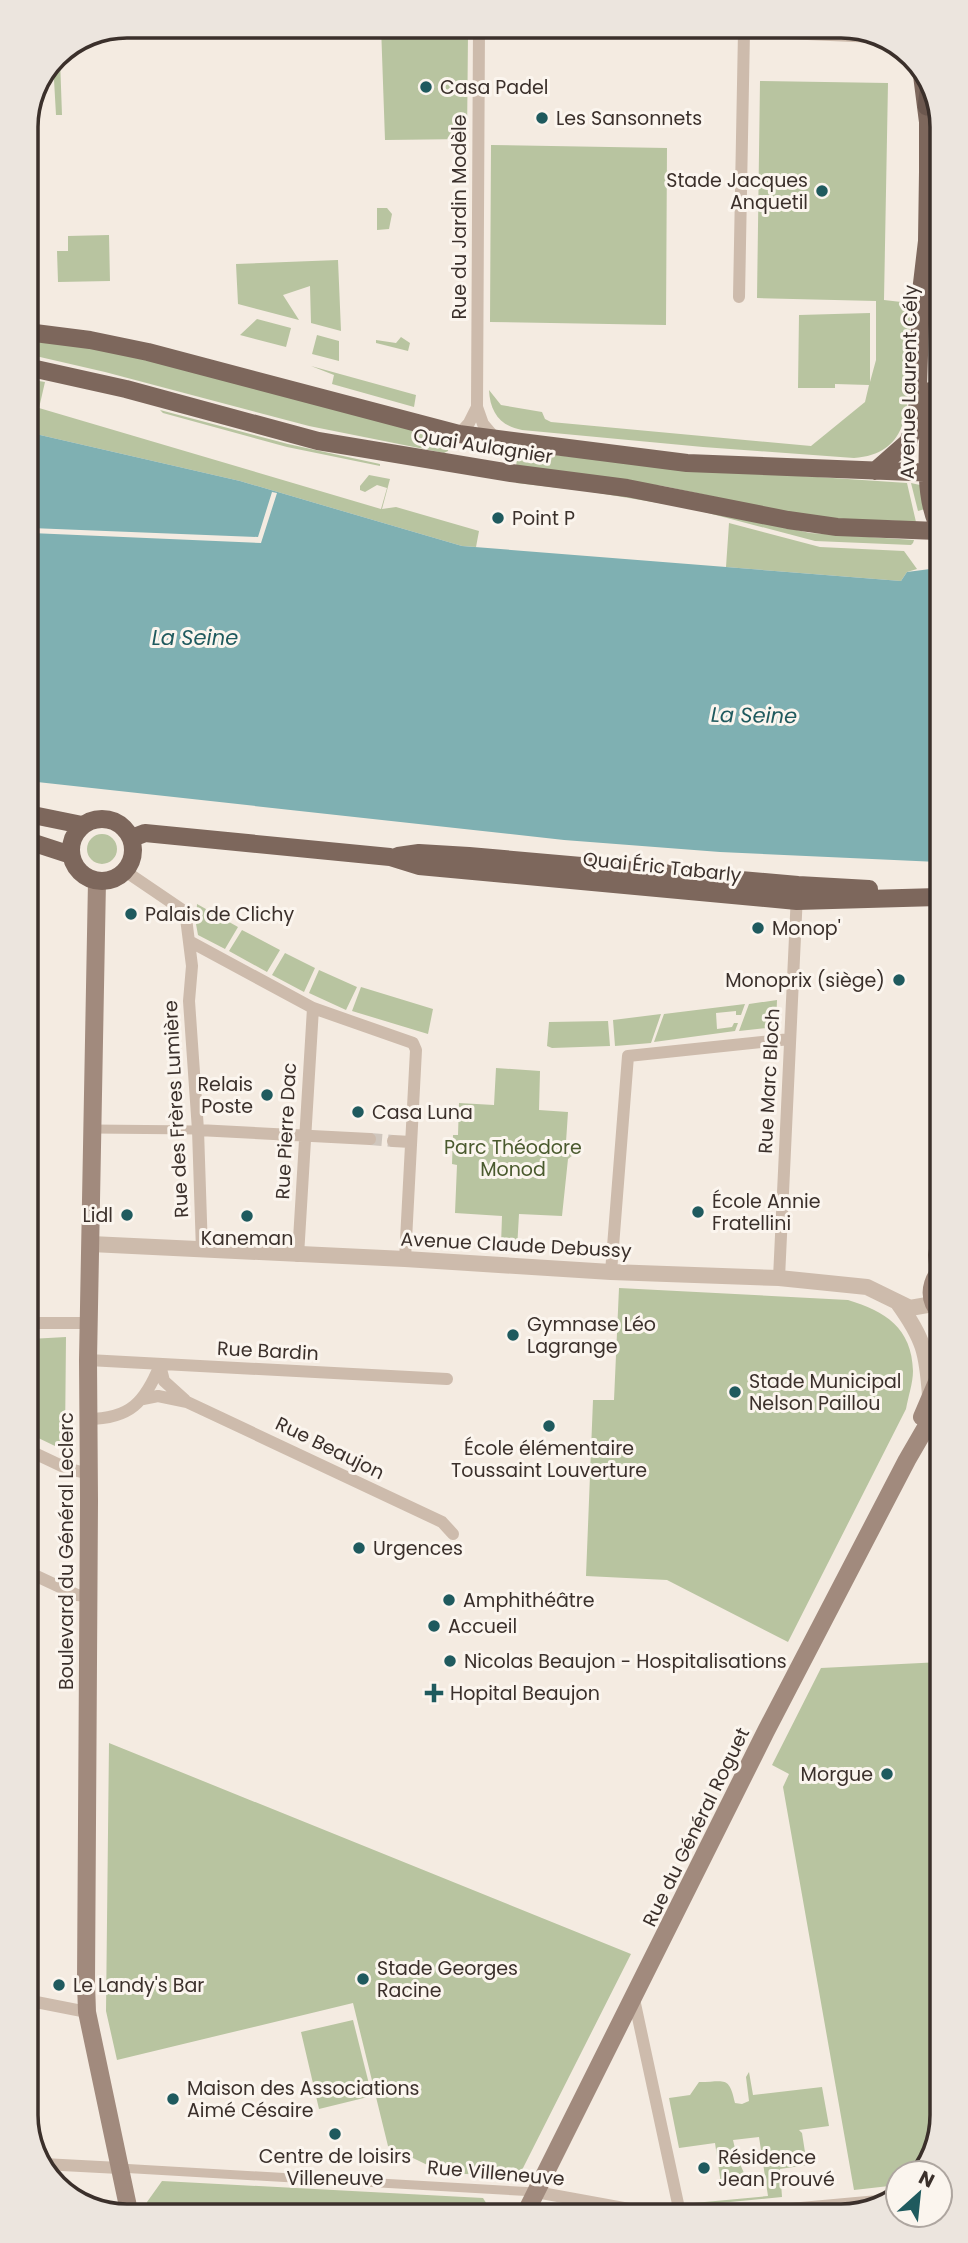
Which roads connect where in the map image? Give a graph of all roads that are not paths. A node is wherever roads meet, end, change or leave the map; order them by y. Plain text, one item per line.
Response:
1 (479, 38) edge
2 (744, 39) edge
3 (930, 126) edge
4 (927, 241) junction
5 (930, 266) edge
6 (739, 297) dead end
7 (39, 334) edge
8 (39, 369) edge
9 (477, 407) junction
10 (459, 434) junction
11 (494, 437) junction
12 (474, 467) junction
13 (876, 471) junction
14 (930, 473) edge
15 (930, 531) edge
16 (39, 816) edge
17 (82, 825) junction
18 (132, 838) junction
19 (39, 844) edge
20 (71, 855) junction
21 (390, 857) junction
22 (125, 872) junction
23 (97, 881) junction
24 (797, 893) junction
25 (930, 897) edge
26 (189, 941) junction
27 (211, 954) junction
28 (192, 966) junction
29 (313, 1008) junction
30 (790, 1040) junction
31 (93, 1129) junction
32 (198, 1130) junction
33 (305, 1135) junction
34 (370, 1139) tunnel mouth
35 (393, 1141) tunnel mouth
36 (411, 1142) junction
37 (91, 1244) junction
38 (202, 1251) junction
39 (298, 1256) junction
40 (405, 1259) junction
41 (611, 1272) junction
42 (779, 1278) junction
43 (897, 1301) junction
44 (930, 1308) edge
45 (38, 1323) edge
46 (88, 1323) junction
47 (88, 1360) junction
48 (160, 1364) junction
49 (930, 1373) edge
50 (447, 1379) dead end
51 (143, 1399) junction
52 (187, 1402) junction
53 (930, 1410) edge
54 (88, 1419) junction
55 (38, 1455) edge
56 (89, 1474) junction
57 (453, 1534) dead end
58 (38, 1577) edge
59 (88, 1596) junction
60 (634, 1999) junction
61 (38, 2002) edge
62 (87, 2012) junction
63 (54, 2165) edge
64 (120, 2168) junction
65 (536, 2192) junction
66 (128, 2204) edge
67 (530, 2204) edge
68 (602, 2204) edge
69 (678, 2204) edge

1 - 9 street, Rue du Jardin Modèle
2 - 6 street
3 - 4 main road, Avenue Laurent Cély
4 - 5 main road, Avenue Laurent Cély
4 - 13 main road, Avenue Laurent Cély
7 - 10 main road, Quai Aulagnier
8 - 12 main road, Quai Aulagnier
9 - 10 street
9 - 11 street, Rue du Jardin Modèle
10 - 11 main road, Quai Aulagnier
10 - 12 main road
11 - 12 main road
11 - 13 main road, Quai Aulagnier
12 - 15 main road, Quai Aulagnier
13 - 14 main road, Quai Aulagnier
16 - 17 main road
17 - 18 main road
17 - 20 main road
18 - 21 main road, Quai Éric Tabarly
18 - 22 main road
19 - 20 main road
20 - 23 main road
21 - 24 main road, Quai Éric Tabarly
21 - 24 main road, Quai Éric Tabarly
22 - 23 main road
22 - 26 street, Rue des Frères Lumière
23 - 31 main road, Boulevard du Général Leclerc
24 - 25 main road, Quai Éric Tabarly
24 - 30 street, Rue Marc Bloch
26 - 27 street
26 - 28 street, Rue des Frères Lumière
27 - 28 street
27 - 29 street
28 - 32 street, Rue des Frères Lumière
29 - 33 street, Rue Pierre Dac
29 - 36 street
30 - 41 street
30 - 42 street, Rue Marc Bloch
31 - 32 street
31 - 37 main road, Boulevard du Général Leclerc
32 - 33 street
32 - 38 street, Rue des Frères Lumière
33 - 34 street
33 - 39 street, Rue Pierre Dac
35 - 36 street
36 - 40 street
37 - 38 street, Avenue Claude Debussy
37 - 46 main road, Boulevard du Général Leclerc
38 - 39 street, Avenue Claude Debussy
39 - 40 street, Avenue Claude Debussy
40 - 41 street, Avenue Claude Debussy
41 - 42 street, Avenue Claude Debussy
42 - 43 street, Avenue Claude Debussy
43 - 44 street, Avenue Claude Debussy
43 - 49 street
45 - 46 street
46 - 47 main road, Boulevard du Général Leclerc
47 - 48 street, Rue Bardin
47 - 54 main road, Boulevard du Général Leclerc
48 - 50 street, Rue Bardin
48 - 51 street
48 - 52 street, Rue Beaujon
51 - 52 street, Rue Beaujon
51 - 54 street
52 - 57 street, Rue Beaujon
53 - 60 main road, Rue du Général Roguet
54 - 56 main road, Boulevard du Général Leclerc
55 - 56 street
56 - 59 main road, Boulevard du Général Leclerc
58 - 59 street
59 - 62 main road, Boulevard du Général Leclerc
60 - 65 main road, Rue du Général Roguet
60 - 69 street
61 - 62 street
62 - 64 main road, Boulevard du Général Leclerc
63 - 64 street, Rue Villeneuve
64 - 65 street, Rue Villeneuve
64 - 66 main road, Boulevard du Général Leclerc
65 - 67 main road, Rue du Général Roguet
65 - 68 street, Rue Villeneuve

